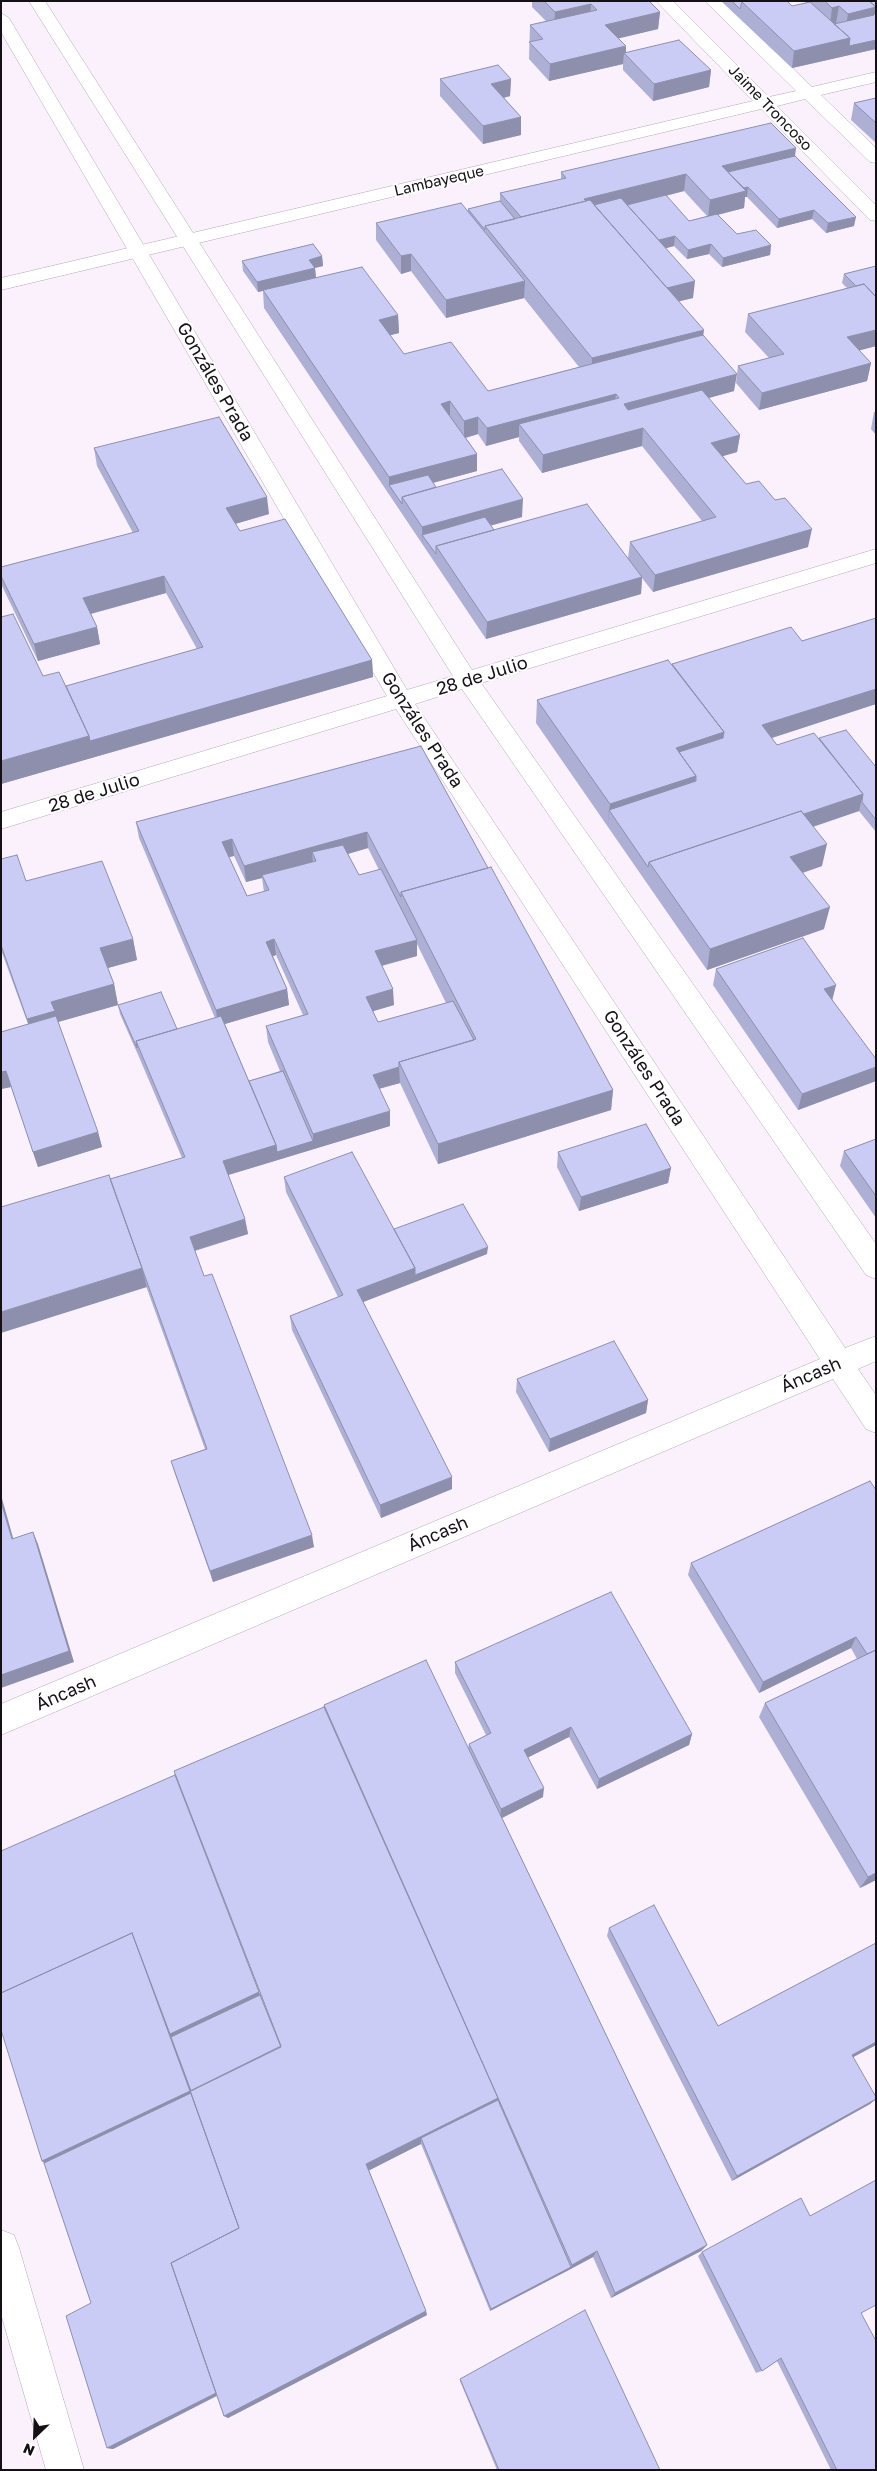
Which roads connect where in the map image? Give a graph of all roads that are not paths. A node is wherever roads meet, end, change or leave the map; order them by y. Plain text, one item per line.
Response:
1 (37, 1) edge
2 (664, 1) edge
3 (713, 1) edge
4 (1, 18) edge
5 (876, 77) edge
6 (809, 93) junction
7 (766, 104) junction
8 (876, 158) edge
9 (876, 216) edge
10 (189, 239) junction
11 (138, 251) junction
12 (1, 284) edge
13 (876, 556) edge
14 (467, 680) junction
15 (401, 700) junction
16 (1, 821) edge
17 (876, 1267) edge
18 (876, 1348) edge
19 (839, 1364) junction
20 (876, 1420) edge
21 (1, 1720) edge
22 (1, 2248) edge
23 (65, 2470) edge

1 - 10 street
2 - 7 street, Jaime Troncoso
3 - 6 street, Jaime Troncoso
4 - 11 street, Gonzáles Prada
5 - 6 street, Lambayeque
6 - 7 street, Lambayeque
6 - 8 street, Jaime Troncoso
7 - 9 street, Jaime Troncoso
7 - 10 street, Lambayeque
10 - 11 street, Lambayeque
10 - 14 street
11 - 12 street, Lambayeque
11 - 15 street, Gonzáles Prada
13 - 14 street, 28 de Julio
14 - 15 street, 28 de Julio
14 - 17 street
15 - 16 street, 28 de Julio
15 - 19 street, Gonzáles Prada
18 - 19 street, Áncash
19 - 20 street, Gonzáles Prada
19 - 21 street, Áncash
22 - 23 street

